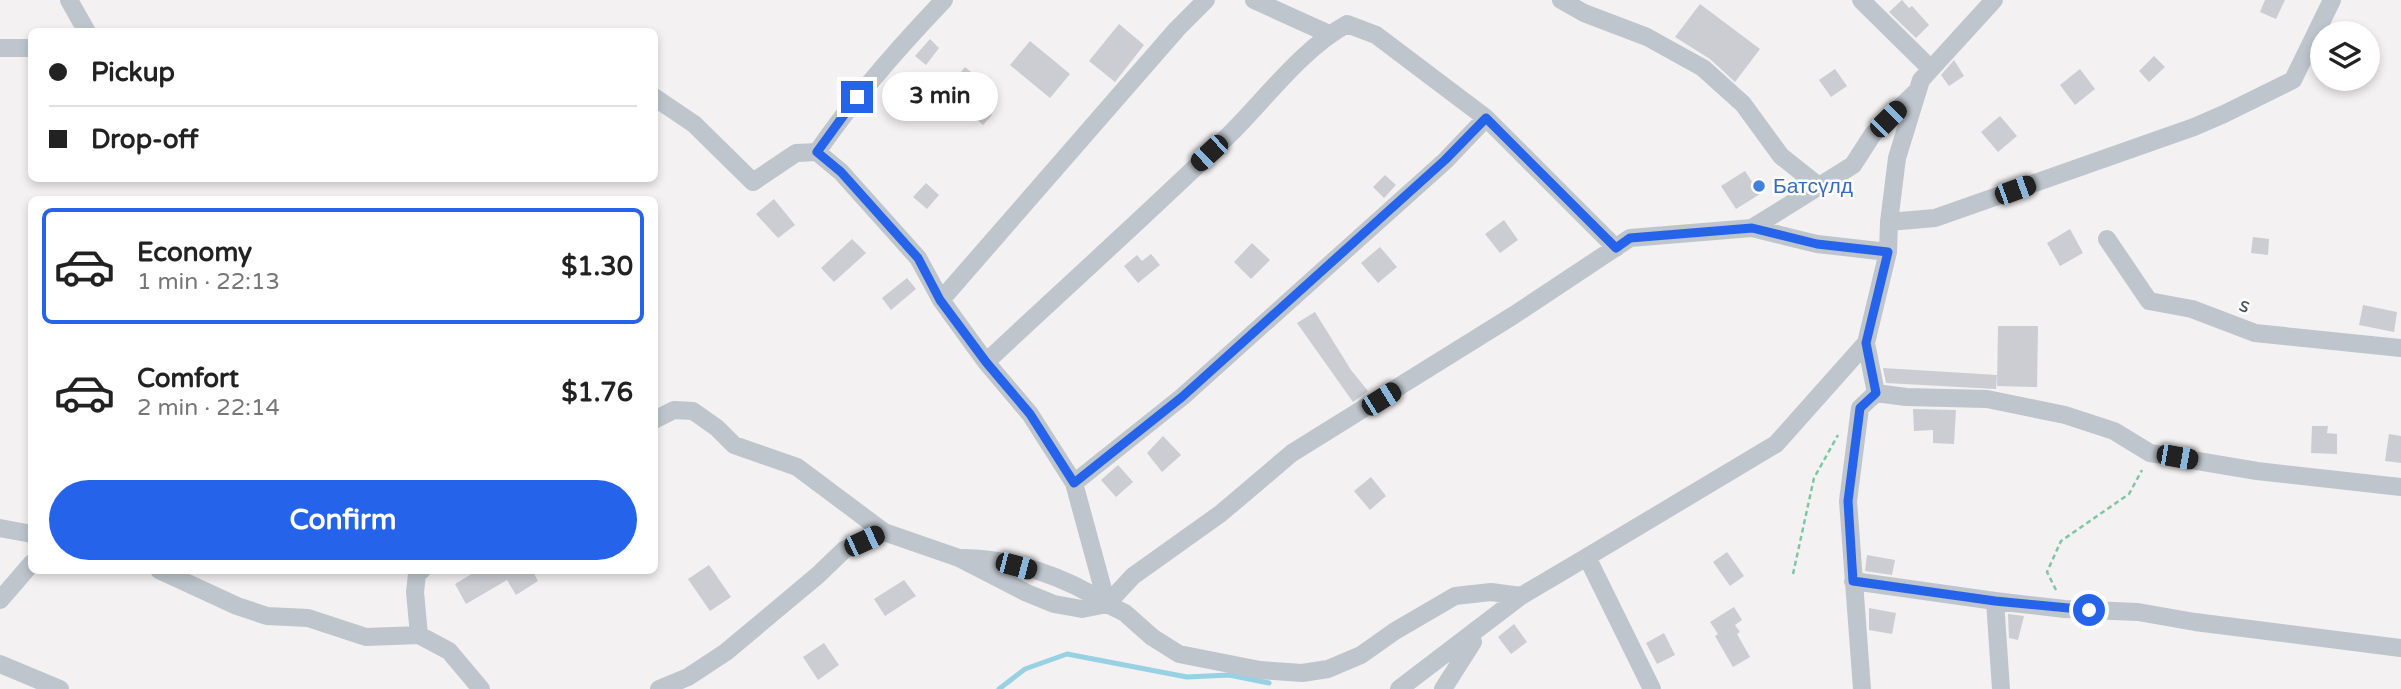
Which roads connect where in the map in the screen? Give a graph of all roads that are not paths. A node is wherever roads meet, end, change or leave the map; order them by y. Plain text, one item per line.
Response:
1 (69, 0) edge
2 (944, 0) edge
3 (1206, 0) edge
4 (1254, 0) edge
5 (1561, 0) edge
6 (1861, 0) edge
7 (1994, 0) edge
8 (2332, 0) edge
9 (85, 28) edge
10 (1329, 34) junction
11 (0, 48) edge
12 (28, 48) edge
13 (1931, 69) junction
14 (1918, 89) junction
15 (658, 100) edge
16 (1486, 118) junction
17 (817, 152) junction
18 (1820, 187) junction
19 (1889, 222) junction
20 (1752, 228) junction
21 (2107, 239) dead end
22 (1616, 248) junction
23 (1888, 252) junction
24 (940, 300) junction
25 (1866, 343) junction
26 (2401, 348) edge
27 (986, 362) junction
28 (1876, 393) junction
29 (658, 418) edge
30 (1074, 483) junction
31 (2401, 487) edge
32 (0, 528) edge
33 (884, 532) junction
34 (28, 533) edge
35 (959, 558) junction
36 (1587, 558) junction
37 (28, 567) edge
38 (168, 574) edge
39 (417, 574) edge
40 (1853, 581) junction
41 (1521, 596) junction
42 (0, 600) edge
43 (1995, 601) junction
44 (1107, 604) junction
45 (1486, 623) junction
46 (419, 635) junction
47 (2401, 648) edge
48 (0, 664) edge
49 (60, 689) edge
50 (481, 689) edge
51 (659, 689) edge
52 (1399, 689) edge
53 (1443, 689) edge
54 (1652, 689) edge
55 (1862, 689) edge
56 (2001, 689) edge

1 - 9 street
2 - 17 street
3 - 24 street
4 - 10 street
5 - 18 street
6 - 13 street
7 - 13 street
8 - 19 street
10 - 16 street
10 - 27 street
11 - 12 street
13 - 14 street
14 - 18 street
14 - 19 street
15 - 17 street
16 - 22 street
16 - 30 street
17 - 24 street
18 - 20 street
19 - 23 street
20 - 22 street
20 - 23 street
21 - 26 street, s
22 - 44 street
23 - 25 street
24 - 27 street
25 - 28 street
25 - 36 street
27 - 30 street
28 - 31 street
28 - 40 street
29 - 33 street
30 - 44 street
32 - 34 street
33 - 35 street
33 - 51 street
35 - 44 street
35 - 44 street
36 - 41 street
36 - 54 street
37 - 42 street
38 - 46 street
39 - 46 street
40 - 43 street
40 - 55 street
41 - 44 street
41 - 45 street
43 - 47 street
43 - 56 street
45 - 52 street
45 - 53 street
46 - 50 street
48 - 49 street

